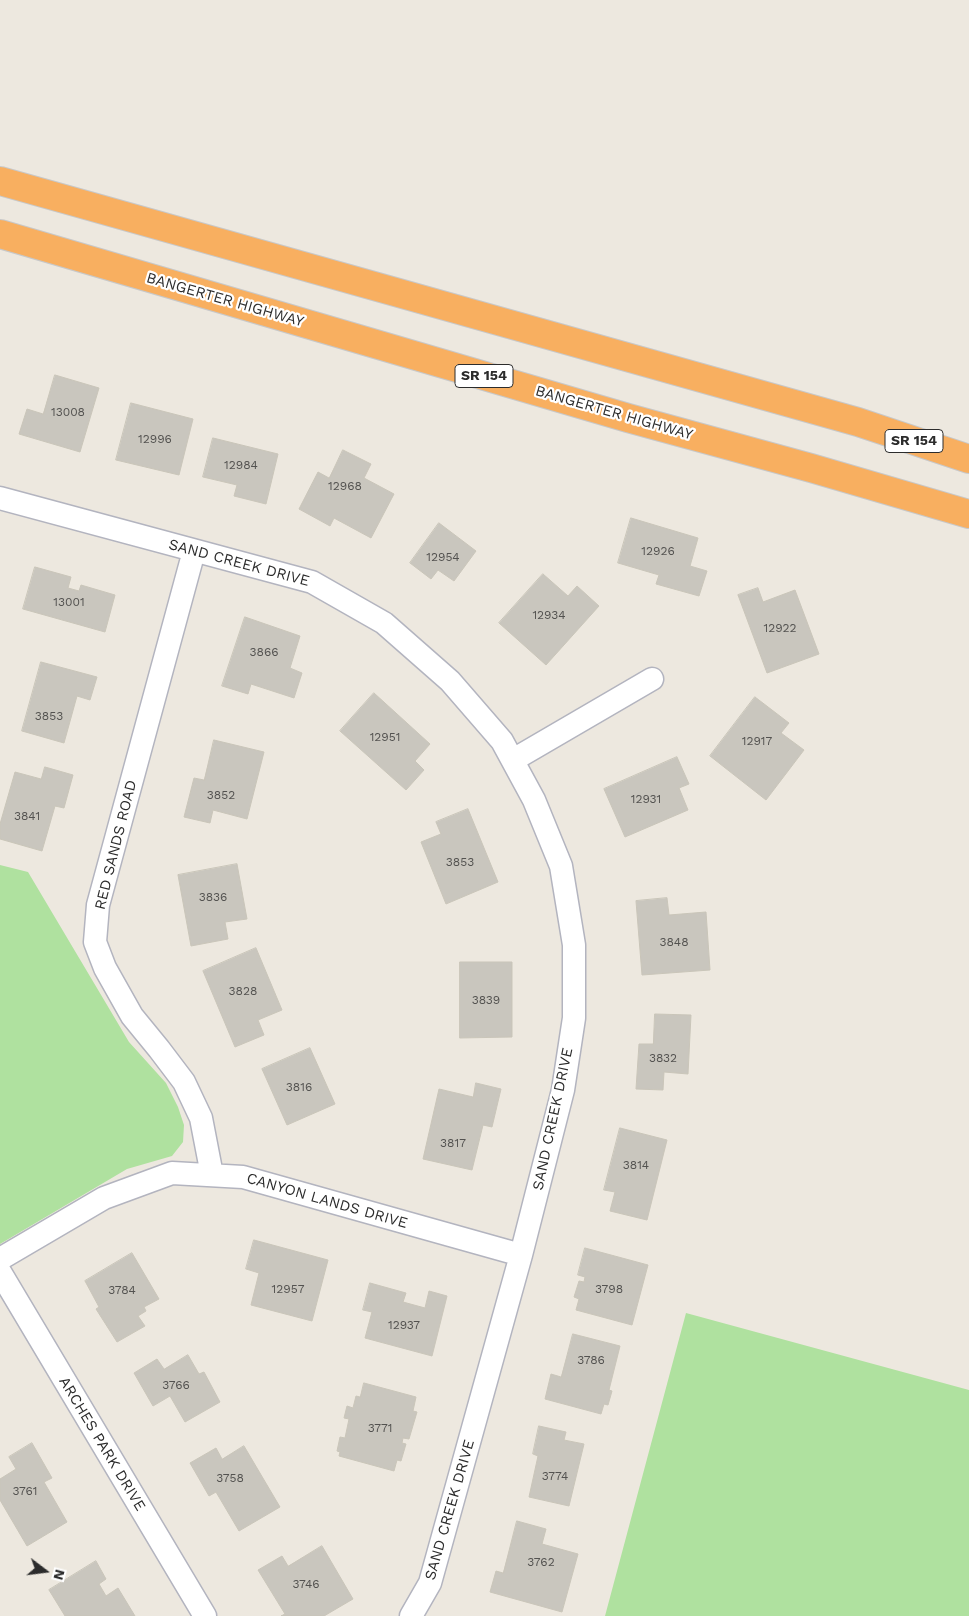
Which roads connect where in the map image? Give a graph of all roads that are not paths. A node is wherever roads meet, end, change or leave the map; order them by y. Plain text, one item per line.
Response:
1 (0, 181) edge
2 (0, 234) edge
3 (858, 422) junction
4 (969, 440) edge
5 (969, 459) edge
6 (0, 498) edge
7 (969, 514) edge
8 (194, 551) junction
9 (652, 679) dead end
10 (513, 760) junction
11 (212, 1175) junction
12 (521, 1255) junction
13 (0, 1259) edge
14 (0, 1272) edge
15 (205, 1616) edge
16 (412, 1616) edge

1 - 3 highway, SR 154
2 - 7 highway, BANGERTER HIGHWAY / SR 154
3 - 4 highway
3 - 5 highway, SR 154
6 - 8 street, SAND CREEK DRIVE
8 - 10 street, SAND CREEK DRIVE
8 - 11 street, RED SANDS ROAD
9 - 10 street
10 - 12 street, SAND CREEK DRIVE
11 - 12 street, CANYON LANDS DRIVE
11 - 13 street, CANYON LANDS DRIVE
12 - 16 street, SAND CREEK DRIVE
14 - 15 street, ARCHES PARK DRIVE

